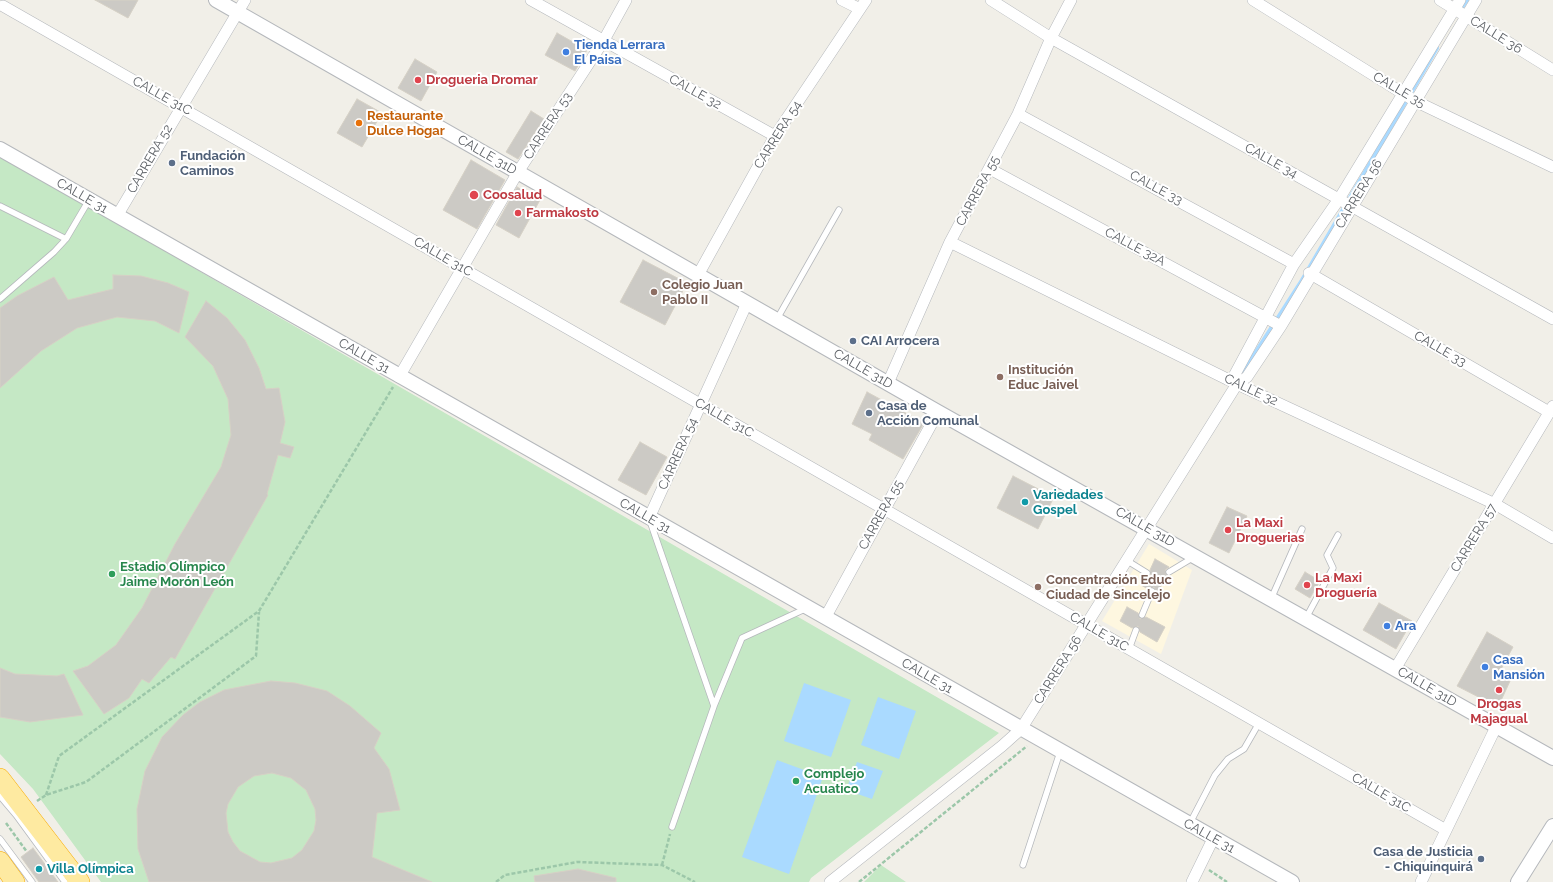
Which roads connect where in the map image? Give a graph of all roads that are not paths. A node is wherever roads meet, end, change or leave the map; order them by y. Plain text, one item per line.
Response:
1 (216, 0) edge
2 (245, 0) edge
3 (531, 0) edge
4 (626, 0) edge
5 (842, 0) edge
6 (991, 0) edge
7 (1071, 0) edge
8 (1253, 0) edge
9 (1440, 0) edge
10 (1476, 0) edge
11 (863, 5) edge
12 (2, 6) dead end
13 (1460, 10) edge
14 (238, 12) junction
15 (1052, 38) junction
16 (604, 40) junction
17 (1553, 70) edge
18 (1409, 97) junction
19 (180, 106) junction
20 (1018, 114) junction
21 (775, 136) junction
22 (0, 149) edge
23 (1553, 167) edge
24 (990, 169) junction
25 (518, 172) junction
26 (1340, 199) junction
27 (89, 200) junction
28 (0, 206) edge
29 (1352, 206) junction
30 (839, 210) dead end
31 (116, 216) junction
32 (66, 239) junction
33 (950, 242) junction
34 (1294, 264) junction
35 (462, 268) junction
36 (1310, 274) junction
37 (698, 275) junction
38 (0, 299) edge
39 (747, 303) junction
40 (1553, 319) edge
41 (777, 320) junction
42 (1274, 322) junction
43 (399, 377) junction
44 (888, 383) junction
45 (1237, 384) junction
46 (701, 404) junction
47 (1551, 409) edge
48 (938, 412) junction
49 (1495, 504) junction
50 (884, 509) junction
51 (649, 518) junction
52 (1147, 528) junction
53 (1302, 529) dead end
54 (1338, 535) dead end
55 (1553, 538) edge
56 (1195, 556) junction
57 (1126, 560) junction
58 (1169, 572) dead end
59 (1147, 573) dead end
60 (1152, 591) dead end
61 (1271, 599) junction
62 (807, 608) junction
63 (1142, 615) dead end
64 (825, 618) junction
65 (1305, 618) junction
66 (1086, 624) junction
67 (1136, 630) dead end
68 (1129, 649) junction
69 (1395, 669) junction
70 (714, 706) junction
71 (1259, 723) junction
72 (1496, 727) junction
73 (1021, 729) junction
74 (1060, 752) junction
75 (1553, 758) edge
76 (0, 778) edge
77 (0, 796) edge
78 (1189, 825) junction
79 (1553, 826) edge
80 (672, 827) road end
81 (1446, 830) junction
82 (0, 839) edge
83 (1213, 839) junction
84 (0, 862) edge
85 (1023, 865) dead end
86 (15, 882) edge
87 (32, 882) edge
88 (66, 882) edge
89 (80, 882) edge
90 (830, 882) edge
91 (1192, 882) edge
92 (1292, 882) edge
93 (1421, 882) edge
94 (1518, 882) edge

1 - 14 street, CALLE 31D
2 - 14 street, CARRERA 52
3 - 16 street, CALLE 32
4 - 16 street, CARRERA 53
5 - 11 street
6 - 15 street, CALLE 34
7 - 15 street, CARRERA 55
8 - 18 street, CALLE 35
9 - 13 street, CALLE 36
10 - 13 street, CARRERA 56
11 - 21 street, CARRERA 54
12 - 19 street, CALLE 31C
13 - 17 street, CALLE 36
13 - 18 street, CARRERA 56
14 - 19 street, CARRERA 52
14 - 25 street, CALLE 31D
15 - 20 street, CARRERA 55
15 - 26 street, CALLE 34
16 - 21 street, CALLE 32
16 - 25 street, CARRERA 53
18 - 23 street, CALLE 35
18 - 26 street, CARRERA 56
18 - 29 street, CARRERA 56
19 - 31 street, CARRERA 52
19 - 35 street, CALLE 31C
20 - 24 street, CARRERA 55
20 - 34 street, CALLE 33
21 - 37 street, CARRERA 54
22 - 27 street, CALLE 31
24 - 33 street, CARRERA 55
24 - 42 street, CALLE 32A
25 - 35 street, CARRERA 53
25 - 37 street, CALLE 31D
26 - 29 street, CALLE 34
26 - 34 street, CARRERA 56
27 - 31 street, CALLE 31
27 - 32 lane
28 - 32 lane
29 - 36 street, CARRERA 56
29 - 40 street, CALLE 34
30 - 41 lane
31 - 43 street, CALLE 31
32 - 38 lane
33 - 44 street, CARRERA 55
33 - 45 street, CALLE 32
34 - 42 street, CARRERA 56
35 - 43 street, CARRERA 53
35 - 46 street, CALLE 31C
36 - 42 street, CARRERA 56
36 - 47 street, CALLE 33
37 - 39 street, CALLE 31D
39 - 41 street, CALLE 31D
39 - 46 street, CARRERA 54
41 - 44 street, CALLE 31D
42 - 45 street, CARRERA 56
42 - 45 street, CARRERA 56
43 - 51 street, CALLE 31
44 - 48 street, CALLE 31D
45 - 49 street, CALLE 32
45 - 52 street, CARRERA 56
46 - 50 street, CALLE 31C
46 - 51 street, CARRERA 54
47 - 49 street, CARRERA 57
48 - 50 street, CARRERA 55
48 - 52 street, CALLE 31D
49 - 55 street, CALLE 32
49 - 69 street, CARRERA 57
50 - 64 street, CARRERA 55
50 - 66 street, CALLE 31C
51 - 62 street, CALLE 31
51 - 70 lane
52 - 56 street, CALLE 31D
52 - 57 street, CARRERA 56
53 - 61 lane
54 - 65 lane
56 - 58 lane
56 - 61 street, CALLE 31D
57 - 59 lane
57 - 66 street, CARRERA 56
60 - 63 lane
61 - 65 street, CALLE 31D
62 - 64 street, CALLE 31
62 - 70 lane
64 - 73 street, CALLE 31
65 - 69 street, CALLE 31D
66 - 68 street, CALLE 31C
66 - 73 street, CARRERA 56
67 - 68 lane
68 - 71 street, CALLE 31C
69 - 72 street, CALLE 31D
70 - 80 lane
71 - 78 lane
71 - 81 street, CALLE 31C
72 - 75 street, CALLE 31D
72 - 81 street
73 - 74 street, CALLE 31
73 - 90 street, CARRERA 56
74 - 78 street, CALLE 31
74 - 85 lane
76 - 89 highway
77 - 88 lane
78 - 83 street, CALLE 31
79 - 94 street
81 - 93 street
82 - 87 lane
83 - 91 street
83 - 92 street, CALLE 31
84 - 86 highway

